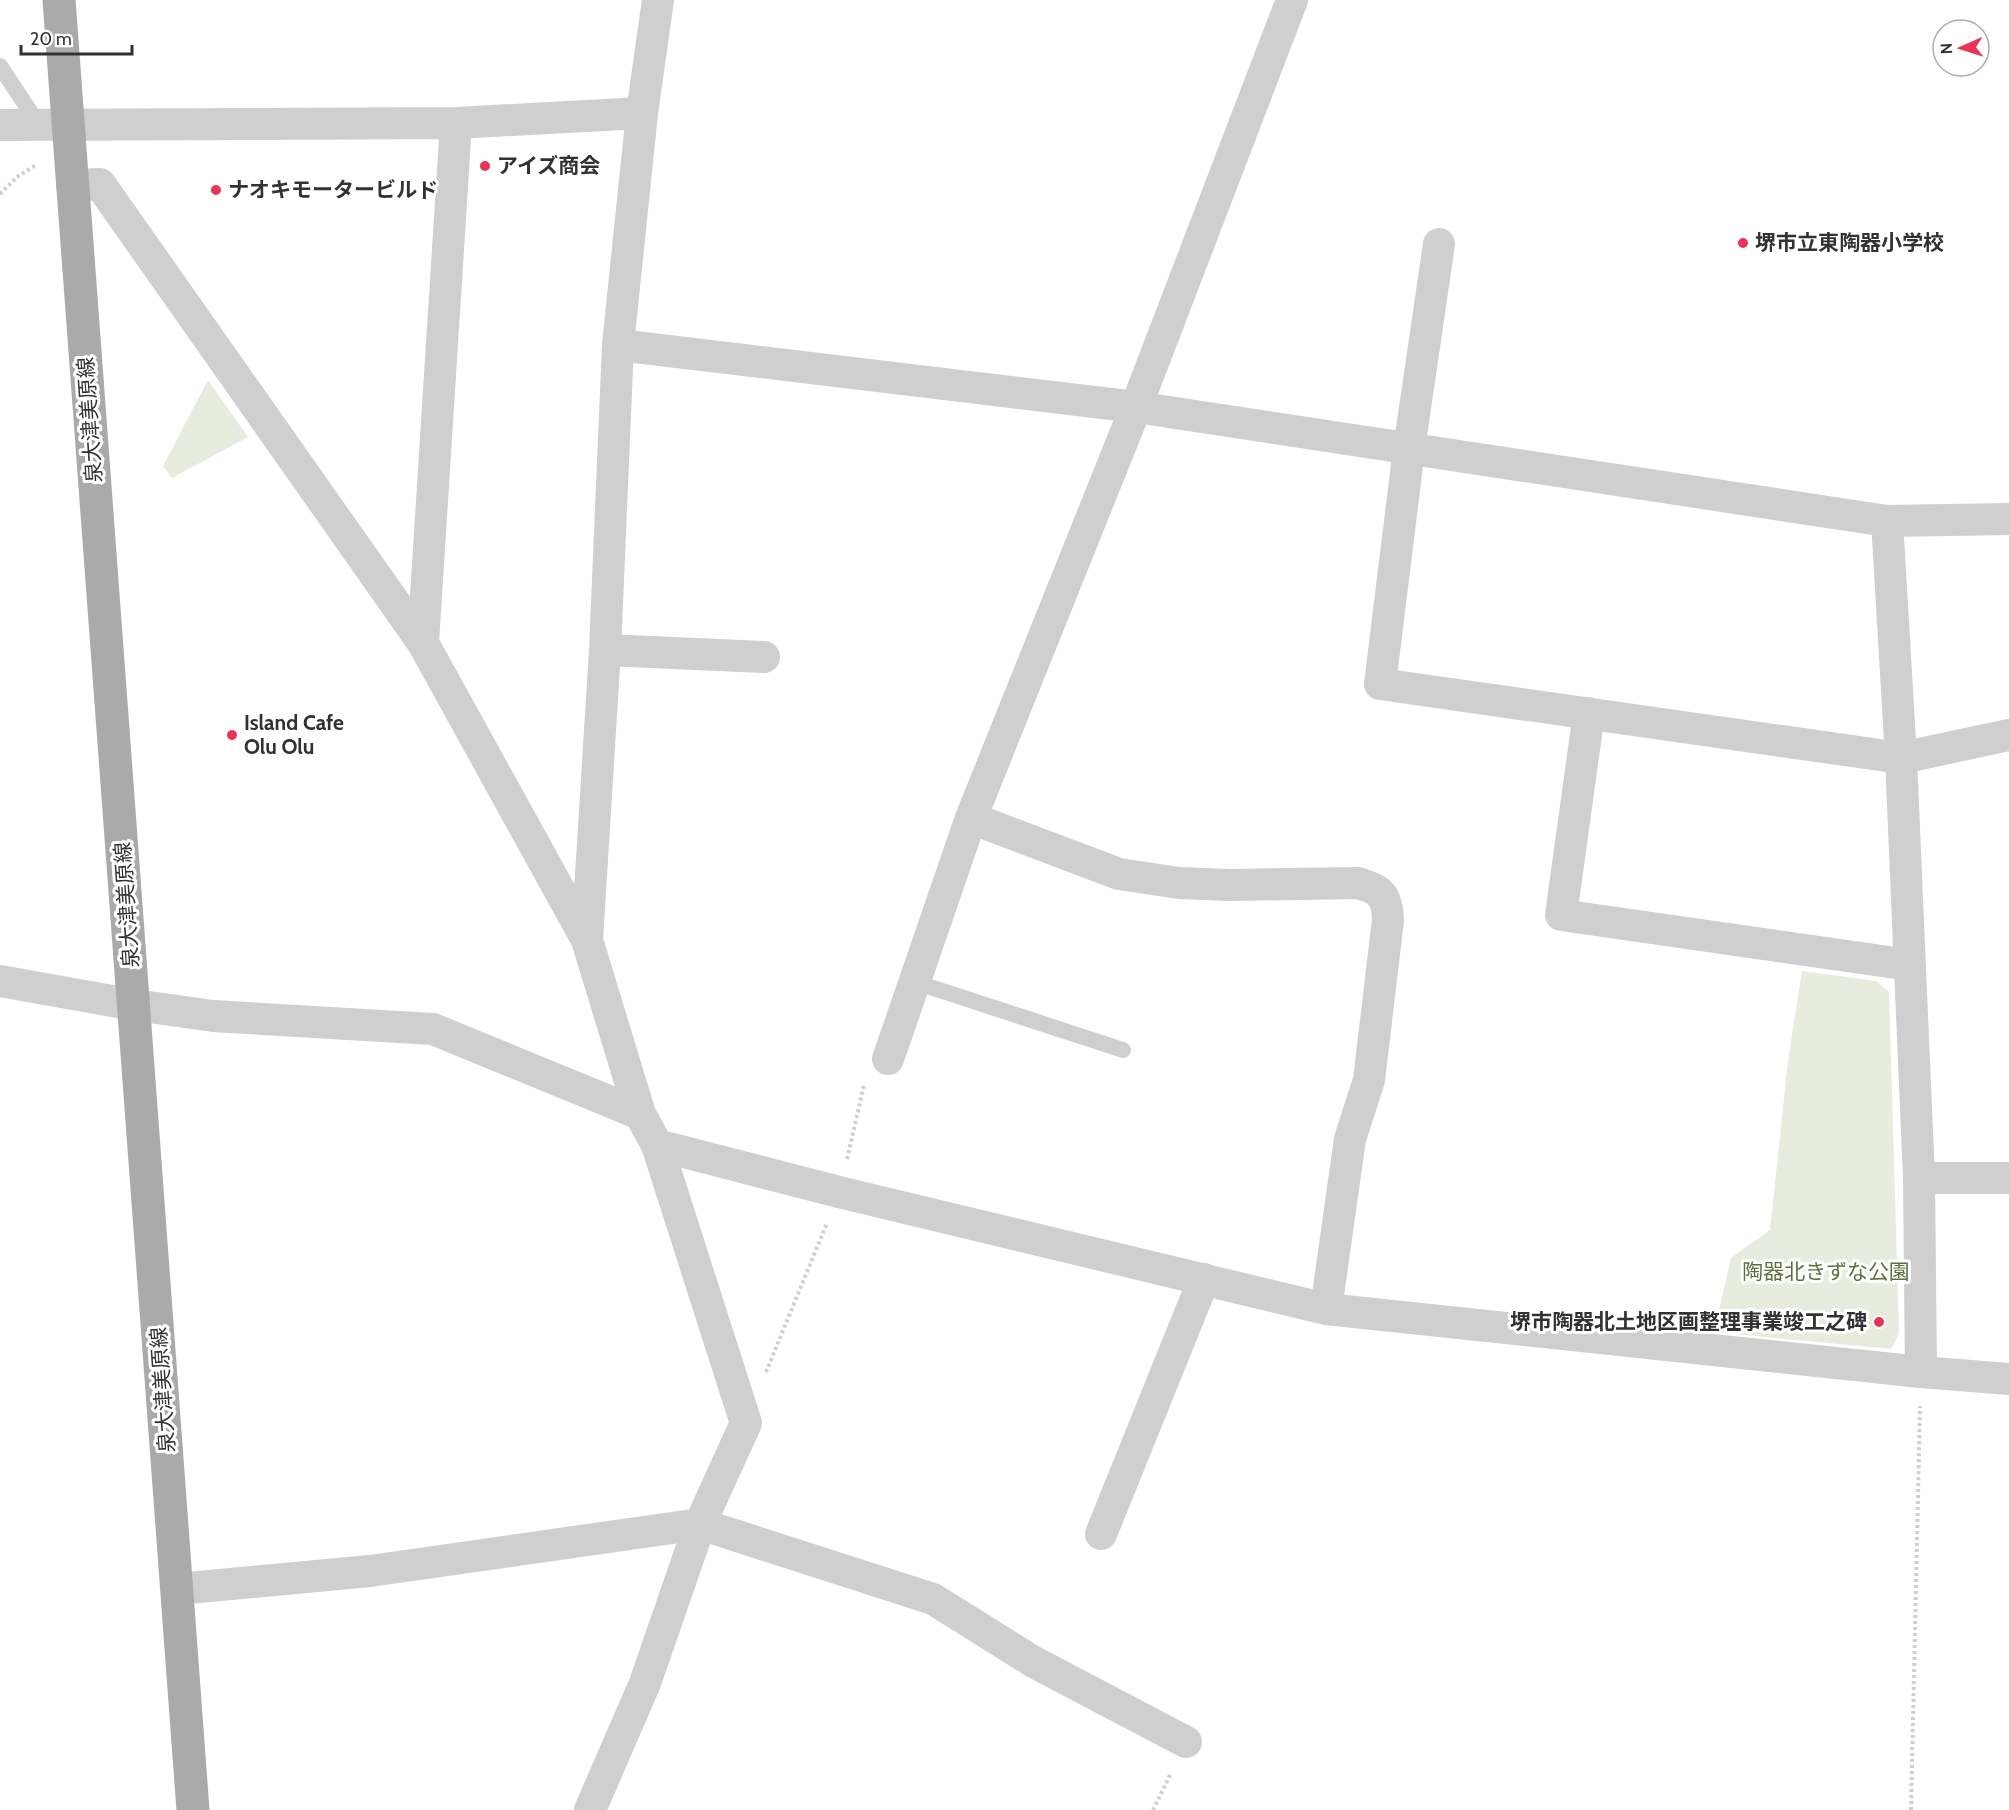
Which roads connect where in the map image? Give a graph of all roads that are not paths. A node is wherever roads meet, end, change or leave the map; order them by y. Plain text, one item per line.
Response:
1 (59, 0) edge
2 (658, 0) edge
3 (1292, 0) edge
4 (0, 66) edge
5 (642, 113) junction
6 (456, 123) junction
7 (0, 125) edge
8 (54, 125) junction
9 (72, 184) junction
10 (1439, 244) dead end
11 (618, 345) junction
12 (1136, 407) junction
13 (1409, 449) junction
14 (2009, 519) edge
15 (1887, 521) junction
16 (423, 643) junction
17 (605, 650) junction
18 (764, 657) dead end
19 (1589, 714) junction
20 (2009, 735) edge
21 (1901, 758) junction
22 (971, 818) junction
23 (587, 940) junction
24 (1910, 965) junction
25 (0, 981) edge
26 (915, 982) junction
27 (135, 1005) junction
28 (1123, 1050) dead end
29 (888, 1059) road end
30 (640, 1114) junction
31 (657, 1145) junction
32 (1919, 1178) junction
33 (2009, 1178) edge
34 (1204, 1279) junction
35 (1326, 1309) junction
36 (1921, 1372) junction
37 (2009, 1379) edge
38 (700, 1524) junction
39 (1101, 1534) dead end
40 (177, 1588) junction
41 (1186, 1742) dead end
42 (193, 1810) edge
43 (590, 1810) edge

1 - 8 main road, 泉大津美原線
2 - 5 street
3 - 12 street
4 - 8 lane
5 - 6 street
5 - 11 street
6 - 8 street
6 - 16 street
7 - 8 street
8 - 9 main road, 泉大津美原線
9 - 16 street
9 - 27 main road, 泉大津美原線
10 - 13 street
11 - 12 street
11 - 17 street
12 - 13 street
12 - 22 street
13 - 15 street
13 - 19 street
14 - 15 street
15 - 21 street
16 - 23 street
17 - 18 street
17 - 23 street
19 - 21 street
19 - 24 street
20 - 21 street
21 - 24 street
22 - 26 street
22 - 35 street
23 - 30 street
24 - 32 street
25 - 27 street
26 - 28 lane
26 - 29 street
27 - 30 street
27 - 40 main road, 泉大津美原線
30 - 31 street
31 - 34 street
31 - 38 street
32 - 33 street
32 - 36 street
34 - 35 street
34 - 39 street
35 - 36 street
36 - 37 street
38 - 40 street
38 - 41 street
38 - 43 street
40 - 42 main road, 泉大津美原線

